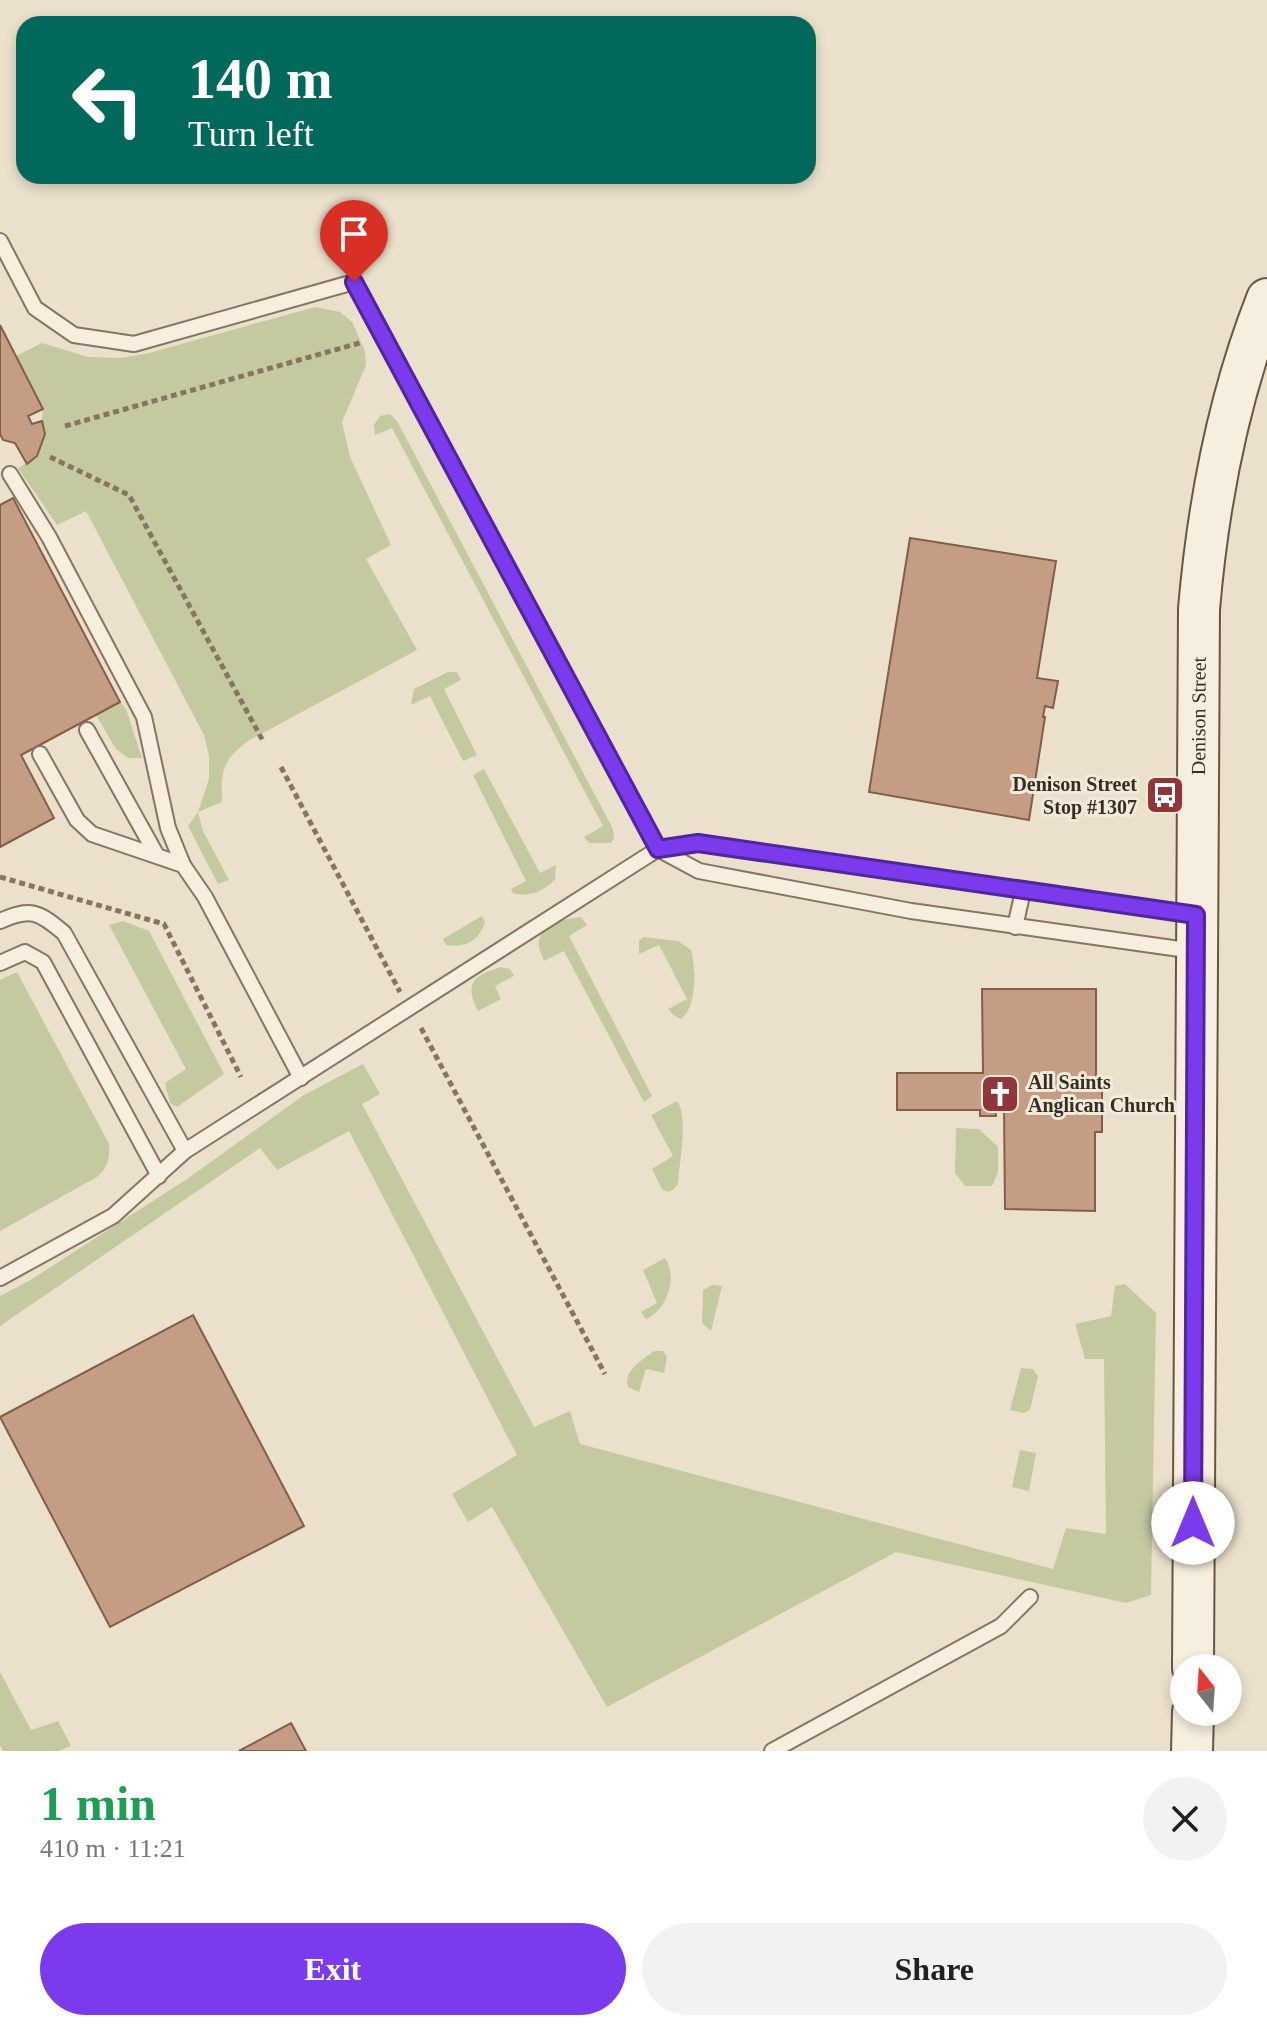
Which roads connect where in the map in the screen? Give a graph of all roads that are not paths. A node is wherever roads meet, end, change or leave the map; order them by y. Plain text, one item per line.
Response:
1 (0, 241) edge
2 (1267, 299) edge
3 (10, 474) dead end
4 (87, 730) dead end
5 (40, 754) dead end
6 (658, 849) junction
7 (156, 854) junction
8 (183, 865) junction
9 (1023, 891) junction
10 (0, 921) edge
11 (1015, 927) junction
12 (1196, 933) junction
13 (0, 963) edge
14 (301, 1078) junction
15 (185, 1151) junction
16 (159, 1176) junction
17 (0, 1278) edge
18 (1030, 1597) dead end
19 (1193, 1654) edge
20 (1193, 1726) edge
21 (772, 1751) edge
22 (1192, 1751) edge

1 - 6 lane
2 - 12 main road, Denison Street
3 - 8 lane
4 - 7 lane
5 - 7 lane
6 - 9 lane
6 - 11 lane
6 - 14 lane
7 - 8 lane
8 - 14 lane
9 - 11 lane
9 - 12 lane
10 - 15 lane
11 - 12 lane
12 - 19 main road, Denison Street
13 - 16 lane
14 - 15 lane
15 - 16 lane
16 - 17 lane
18 - 21 lane
20 - 22 main road

